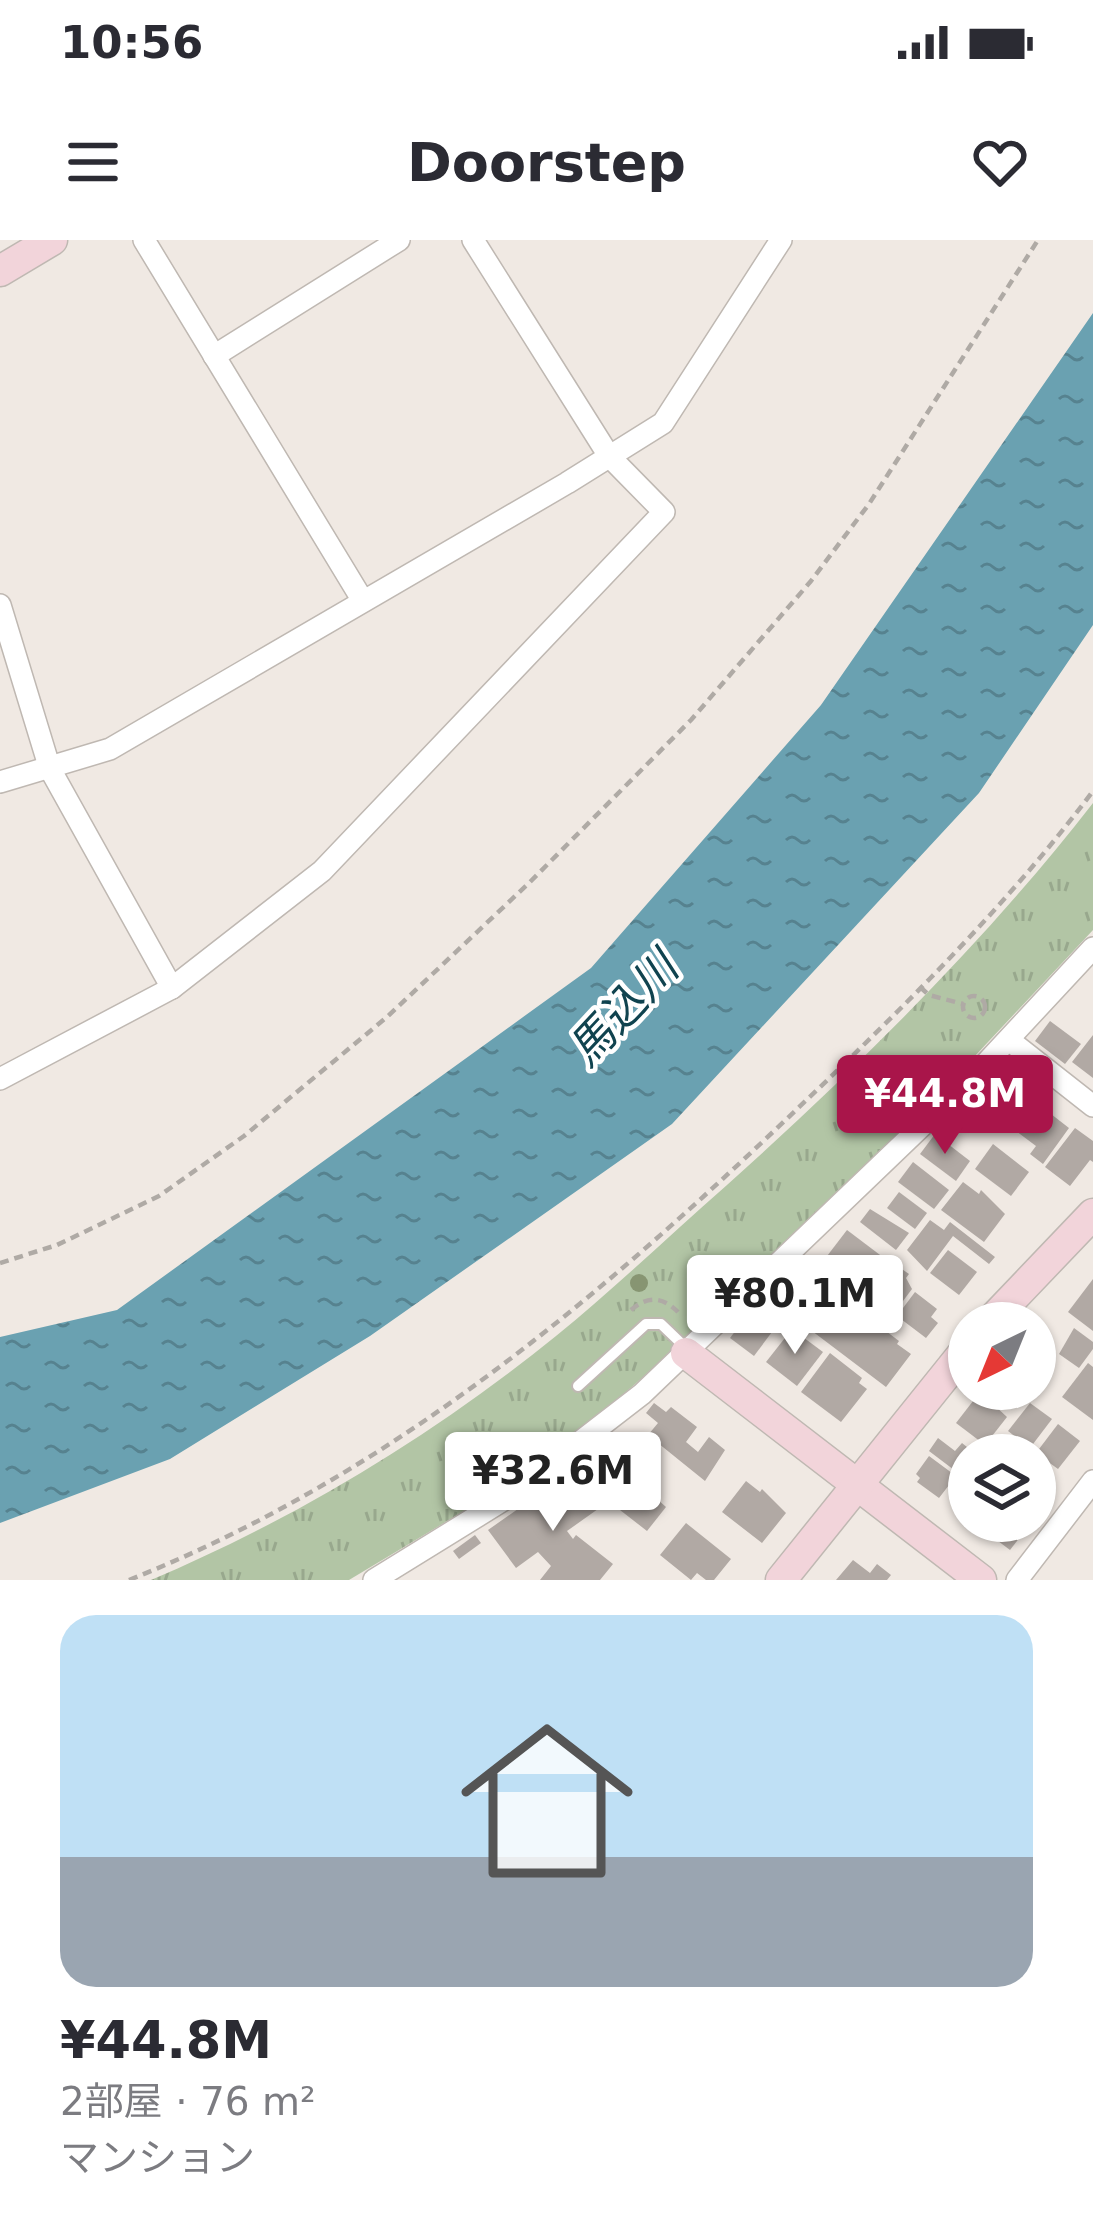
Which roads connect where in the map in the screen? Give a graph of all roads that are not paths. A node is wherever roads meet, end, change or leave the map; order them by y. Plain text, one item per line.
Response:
1 (52, 240) edge
2 (144, 240) edge
3 (399, 240) edge
4 (473, 240) edge
5 (782, 240) edge
6 (0, 272) edge
7 (214, 356) junction
8 (609, 456) junction
9 (362, 601) junction
10 (0, 605) edge
11 (50, 769) junction
12 (0, 782) edge
13 (1093, 948) edge
14 (172, 988) junction
15 (1009, 1040) junction
16 (0, 1079) edge
17 (1093, 1106) edge
18 (1093, 1214) edge
19 (1009, 1302) edge
20 (688, 1352) junction
21 (948, 1372) edge
22 (578, 1386) dead end
23 (1092, 1484) edge
24 (856, 1485) junction
25 (374, 1580) edge
26 (781, 1580) edge
27 (981, 1580) edge
28 (1018, 1580) edge

1 - 6 street
2 - 7 street
3 - 7 street
4 - 8 street
5 - 8 street
7 - 9 street
8 - 9 street
8 - 14 street
9 - 11 street
10 - 11 street
11 - 12 street
11 - 14 street
13 - 15 street
14 - 16 street
15 - 17 street
15 - 20 street
18 - 19 street
20 - 22 lane
20 - 24 street
20 - 25 street
21 - 24 street
23 - 28 street
24 - 26 street
24 - 27 street

